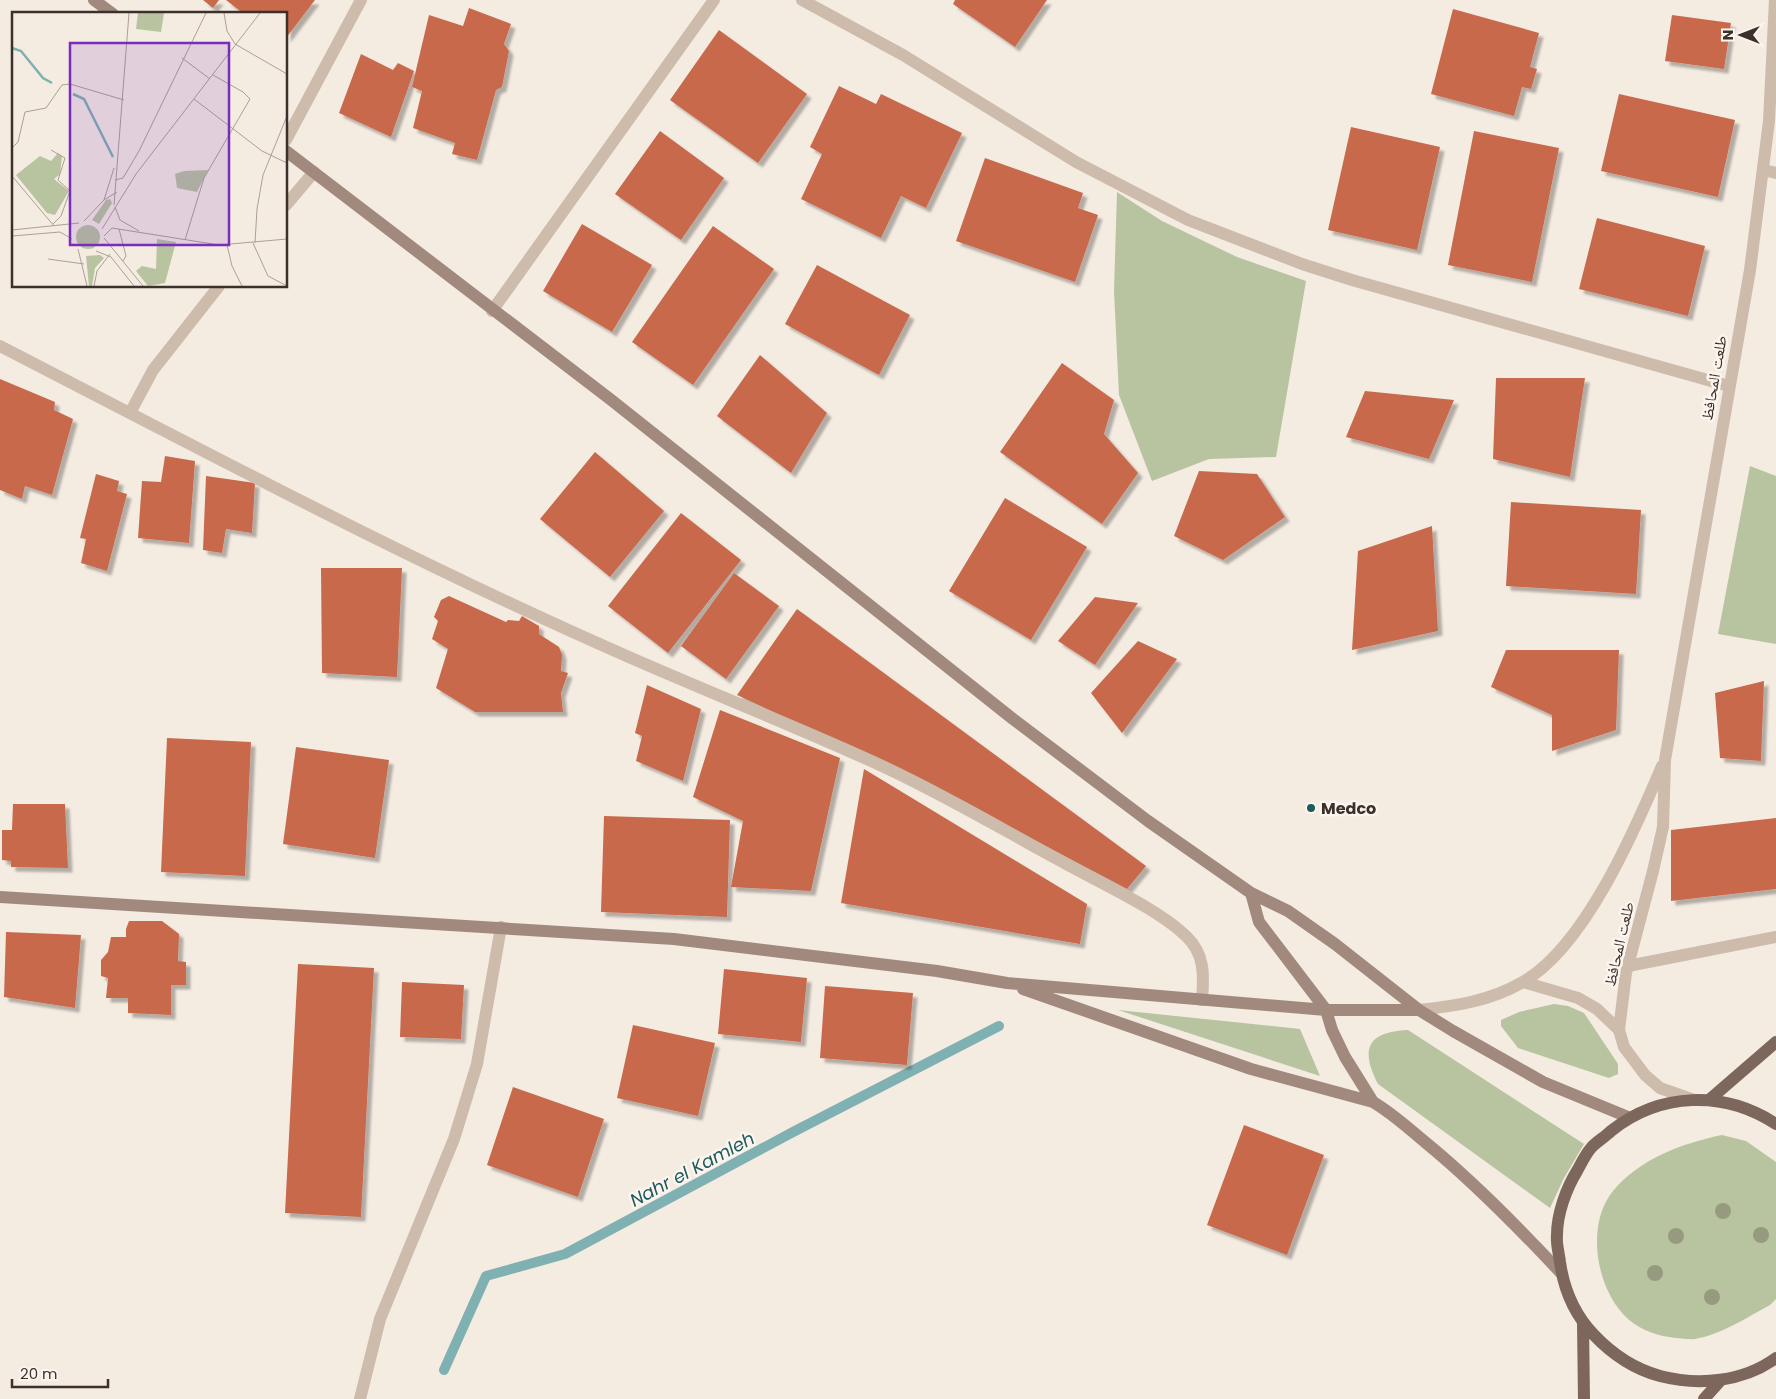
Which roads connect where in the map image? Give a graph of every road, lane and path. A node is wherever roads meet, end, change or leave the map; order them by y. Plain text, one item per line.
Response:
1 (94, 0) edge
2 (361, 0) edge
3 (714, 0) edge
4 (802, 0) edge
5 (1774, 0) edge
6 (110, 12) edge
7 (1776, 18) edge
8 (288, 136) edge
9 (288, 152) edge
10 (1770, 171) edge
11 (314, 172) junction
12 (288, 203) edge
13 (217, 288) edge
14 (492, 311) junction
15 (0, 346) edge
16 (1729, 386) junction
17 (130, 413) junction
18 (1665, 760) junction
19 (1250, 893) junction
20 (0, 897) edge
21 (500, 927) junction
22 (1776, 937) edge
23 (1628, 966) junction
24 (1523, 982) junction
25 (1007, 983) junction
26 (1202, 1000) junction
27 (1326, 1010) junction
28 (1419, 1010) junction
29 (1619, 1030) junction
30 (1776, 1042) edge
31 (1694, 1100) junction
32 (1709, 1100) junction
33 (1373, 1102) junction
34 (1628, 1118) junction
35 (1776, 1124) edge
36 (1561, 1273) junction
37 (1583, 1323) junction
38 (1776, 1358) edge
39 (1720, 1381) junction
40 (360, 1399) edge
41 (1584, 1399) edge
42 (1704, 1399) edge

1 - 6 main road
2 - 8 street
3 - 14 street
4 - 16 street
5 - 7 street, طلعت المحافظ
7 - 10 street, طلعت المحافظ
9 - 11 main road
10 - 16 street, طلعت المحافظ
11 - 12 street
11 - 14 main road
13 - 17 street
14 - 19 main road
15 - 17 street
16 - 18 street, طلعت المحافظ
17 - 26 street
18 - 23 street, طلعت المحافظ
18 - 24 street, طلعت المحافظ
19 - 27 main road
19 - 28 main road
20 - 21 main road
21 - 25 main road
21 - 40 street
22 - 23 street
23 - 29 street, طلعت المحافظ
24 - 28 street, طلعت المحافظ
24 - 29 street
25 - 26 main road
25 - 33 main road
26 - 27 main road
27 - 28 main road
27 - 33 main road
28 - 34 main road
29 - 31 street, طلعت المحافظ
30 - 32 main road
31 - 32 main road
31 - 34 main road
32 - 35 main road
33 - 36 main road
34 - 36 main road
36 - 37 main road
37 - 39 main road
37 - 41 main road
38 - 39 main road
39 - 42 main road

